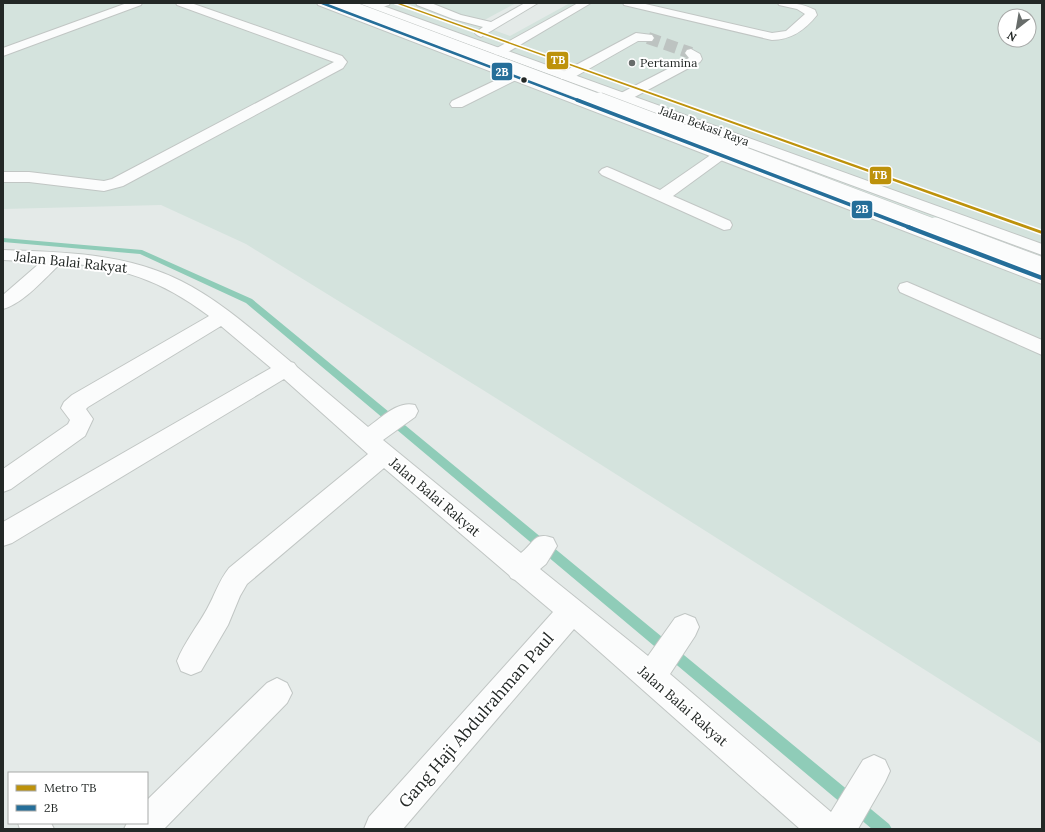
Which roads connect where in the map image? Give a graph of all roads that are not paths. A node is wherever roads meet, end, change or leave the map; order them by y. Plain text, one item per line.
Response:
1 (137, 3) edge
2 (181, 3) edge
3 (322, 3) edge
4 (340, 3) edge
5 (421, 3) edge
6 (533, 3) edge
7 (586, 3) edge
8 (630, 3) edge
9 (783, 3) edge
10 (375, 4) edge
11 (494, 26) junction
12 (448, 33) junction
13 (648, 38) tunnel mouth
14 (468, 40) junction
15 (426, 42) junction
16 (3, 52) edge
17 (499, 52) junction
18 (690, 53) dead end
19 (513, 76) junction
20 (566, 76) junction
21 (624, 97) junction
22 (457, 104) dead end
23 (720, 155) junction
24 (607, 172) dead end
25 (3, 177) edge
26 (662, 196) junction
27 (724, 225) dead end
28 (1042, 250) edge
29 (3, 255) edge
30 (56, 258) junction
31 (1042, 267) edge
32 (1042, 278) edge
33 (907, 288) dead end
34 (3, 303) edge
35 (222, 317) junction
36 (1042, 348) edge
37 (286, 368) junction
38 (389, 430) junction
39 (3, 482) edge
40 (3, 535) edge
41 (572, 611) junction
42 (191, 661) dead end
43 (277, 693) dead end
44 (869, 780) dead end
45 (148, 822) edge
46 (837, 826) edge
47 (380, 829) edge

1 - 16 main road
2 - 25 main road
3 - 15 main road, Jalan Bekasi Raya
4 - 31 main road, bridge
5 - 11 main road
6 - 11 main road
7 - 17 main road
8 - 9 main road
10 - 12 main road, Jalan Bekasi Raya
11 - 14 main road
12 - 14 main road, Jalan Bekasi Raya
12 - 15 main road
13 - 20 main road
14 - 17 main road, Jalan Bekasi Raya
15 - 19 main road, Jalan Bekasi Raya
17 - 20 main road, Jalan Bekasi Raya
18 - 21 main road
19 - 22 main road
19 - 23 main road, Jalan Bekasi Raya
20 - 21 main road, Jalan Bekasi Raya
21 - 28 main road, Jalan Bekasi Raya
23 - 26 main road
23 - 32 main road, Jalan Bekasi Raya
24 - 26 main road
26 - 27 main road
29 - 30 main road, Jalan Balai Rakyat
30 - 34 main road
30 - 35 main road, Jalan Balai Rakyat
33 - 36 main road
35 - 37 main road, Jalan Balai Rakyat
35 - 39 main road
37 - 38 main road, Jalan Balai Rakyat
37 - 40 main road
38 - 41 main road, Jalan Balai Rakyat
38 - 42 main road
41 - 46 main road, Jalan Balai Rakyat
41 - 47 main road, Gang Haji Abdulrahman Paul
43 - 45 main road
44 - 46 main road

